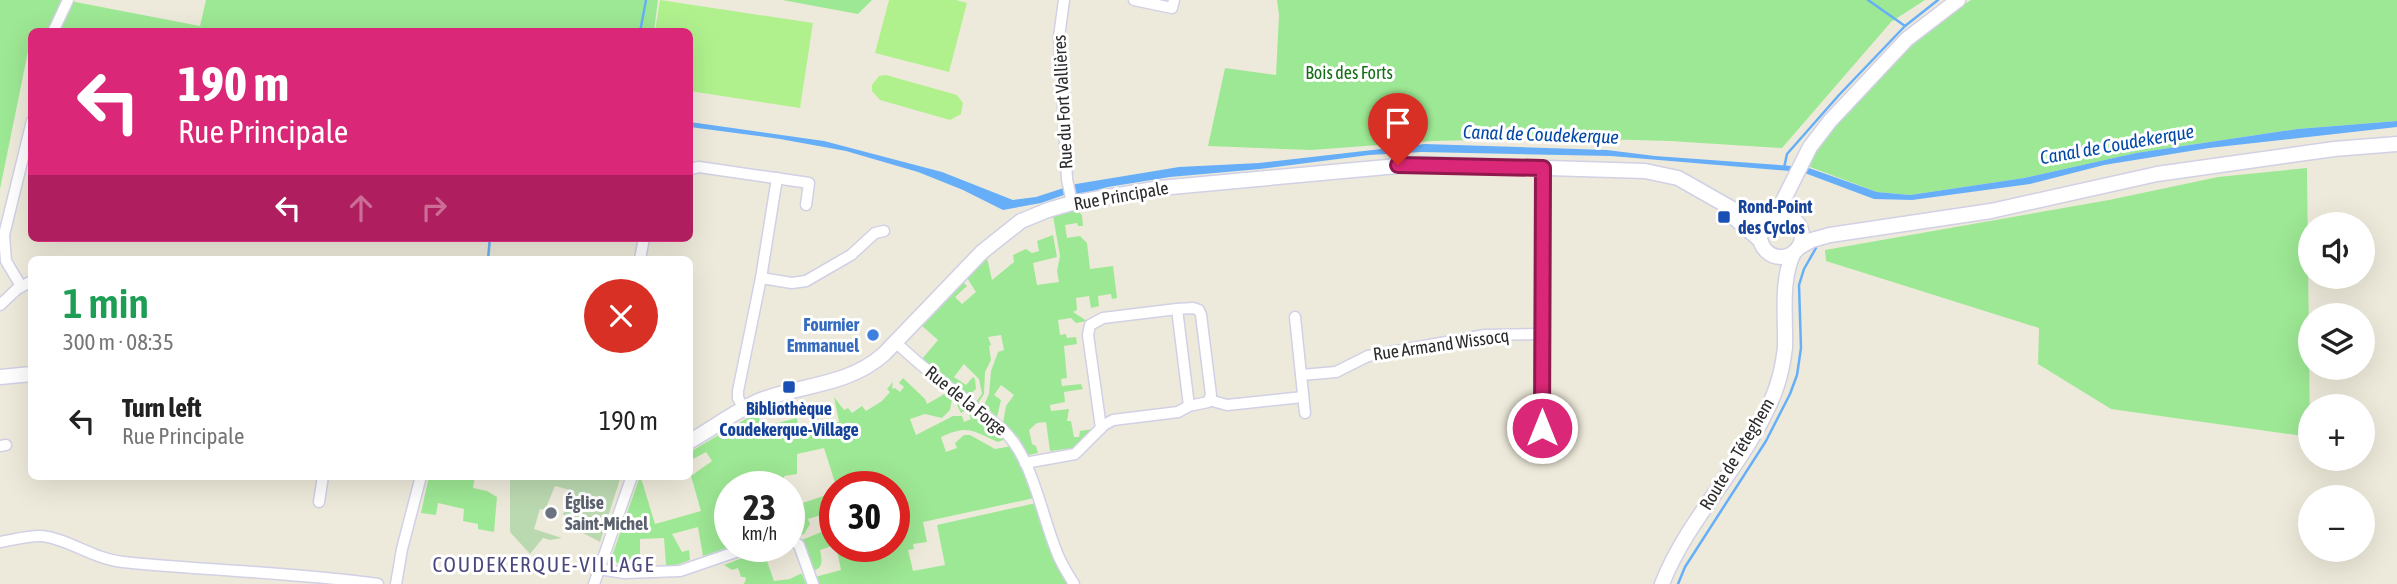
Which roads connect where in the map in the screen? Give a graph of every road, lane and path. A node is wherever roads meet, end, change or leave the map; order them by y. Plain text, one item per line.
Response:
1 (68, 0) edge
2 (1064, 0) edge
3 (1134, 0) edge
4 (1174, 0) edge
5 (1958, 0) edge
6 (54, 28) edge
7 (28, 137) edge
8 (2397, 144) edge
9 (693, 168) edge
10 (1543, 168) junction
11 (1629, 172) junction
12 (1795, 177) junction
13 (777, 178) junction
14 (1072, 201) junction
15 (806, 205) dead end
16 (1770, 218) junction
17 (1796, 222) junction
18 (1860, 230) junction
19 (884, 231) dead end
20 (1760, 240) junction
21 (1796, 250) junction
22 (1770, 254) junction
23 (761, 278) junction
24 (26, 284) edge
25 (0, 305) edge
26 (1177, 309) junction
27 (1785, 315) junction
28 (1295, 317) dead end
29 (1542, 334) junction
30 (895, 342) junction
31 (28, 368) edge
32 (0, 369) edge
33 (28, 374) edge
34 (1301, 375) junction
35 (0, 377) edge
36 (1303, 397) junction
37 (1209, 400) junction
38 (1189, 405) junction
39 (744, 409) junction
40 (1305, 413) dead end
41 (1101, 428) junction
42 (1542, 428) dead end
43 (693, 439) edge
44 (1025, 463) junction
45 (322, 480) edge
46 (420, 480) edge
47 (631, 480) edge
48 (319, 502) dead end
49 (0, 542) edge
50 (714, 559) edge
51 (805, 562) edge
52 (599, 569) junction
53 (300, 579) edge
54 (378, 584) edge
55 (396, 584) edge
56 (594, 584) edge
57 (813, 584) edge
58 (1074, 584) edge
59 (1662, 584) edge

1 - 6 street
2 - 14 street, Rue du Fort Vallières
3 - 4 street
5 - 12 street
7 - 24 street
8 - 18 street
9 - 13 street
10 - 11 street, Rue Principale
10 - 14 street, Rue Principale
10 - 29 street
11 - 16 street, Rue Principale
11 - 20 street, Rue Principale
12 - 16 street
12 - 17 street
13 - 15 street
13 - 23 street
14 - 30 street, Rue Principale
16 - 17 street
16 - 20 street
17 - 18 street
17 - 21 street
18 - 21 street
19 - 23 street
20 - 22 street
21 - 22 street
21 - 27 street, Route de Téteghem
22 - 27 street, Route de Téteghem
23 - 39 street
24 - 25 street
26 - 37 street
26 - 38 street
26 - 41 street
27 - 59 street, Route de Téteghem
28 - 34 street
29 - 34 street, Rue Armand Wissocq
29 - 42 street
30 - 39 street, Rue Principale
30 - 44 street, Rue de la Forge
31 - 32 street
33 - 35 street
34 - 36 street
36 - 37 street
36 - 40 street
37 - 38 street
38 - 41 street
39 - 43 street, Rue Principale
41 - 44 street
44 - 58 street, Rue de la Forge
45 - 48 street
46 - 55 street
47 - 52 street
49 - 53 street
50 - 52 street
51 - 57 street
52 - 56 street
53 - 54 street

